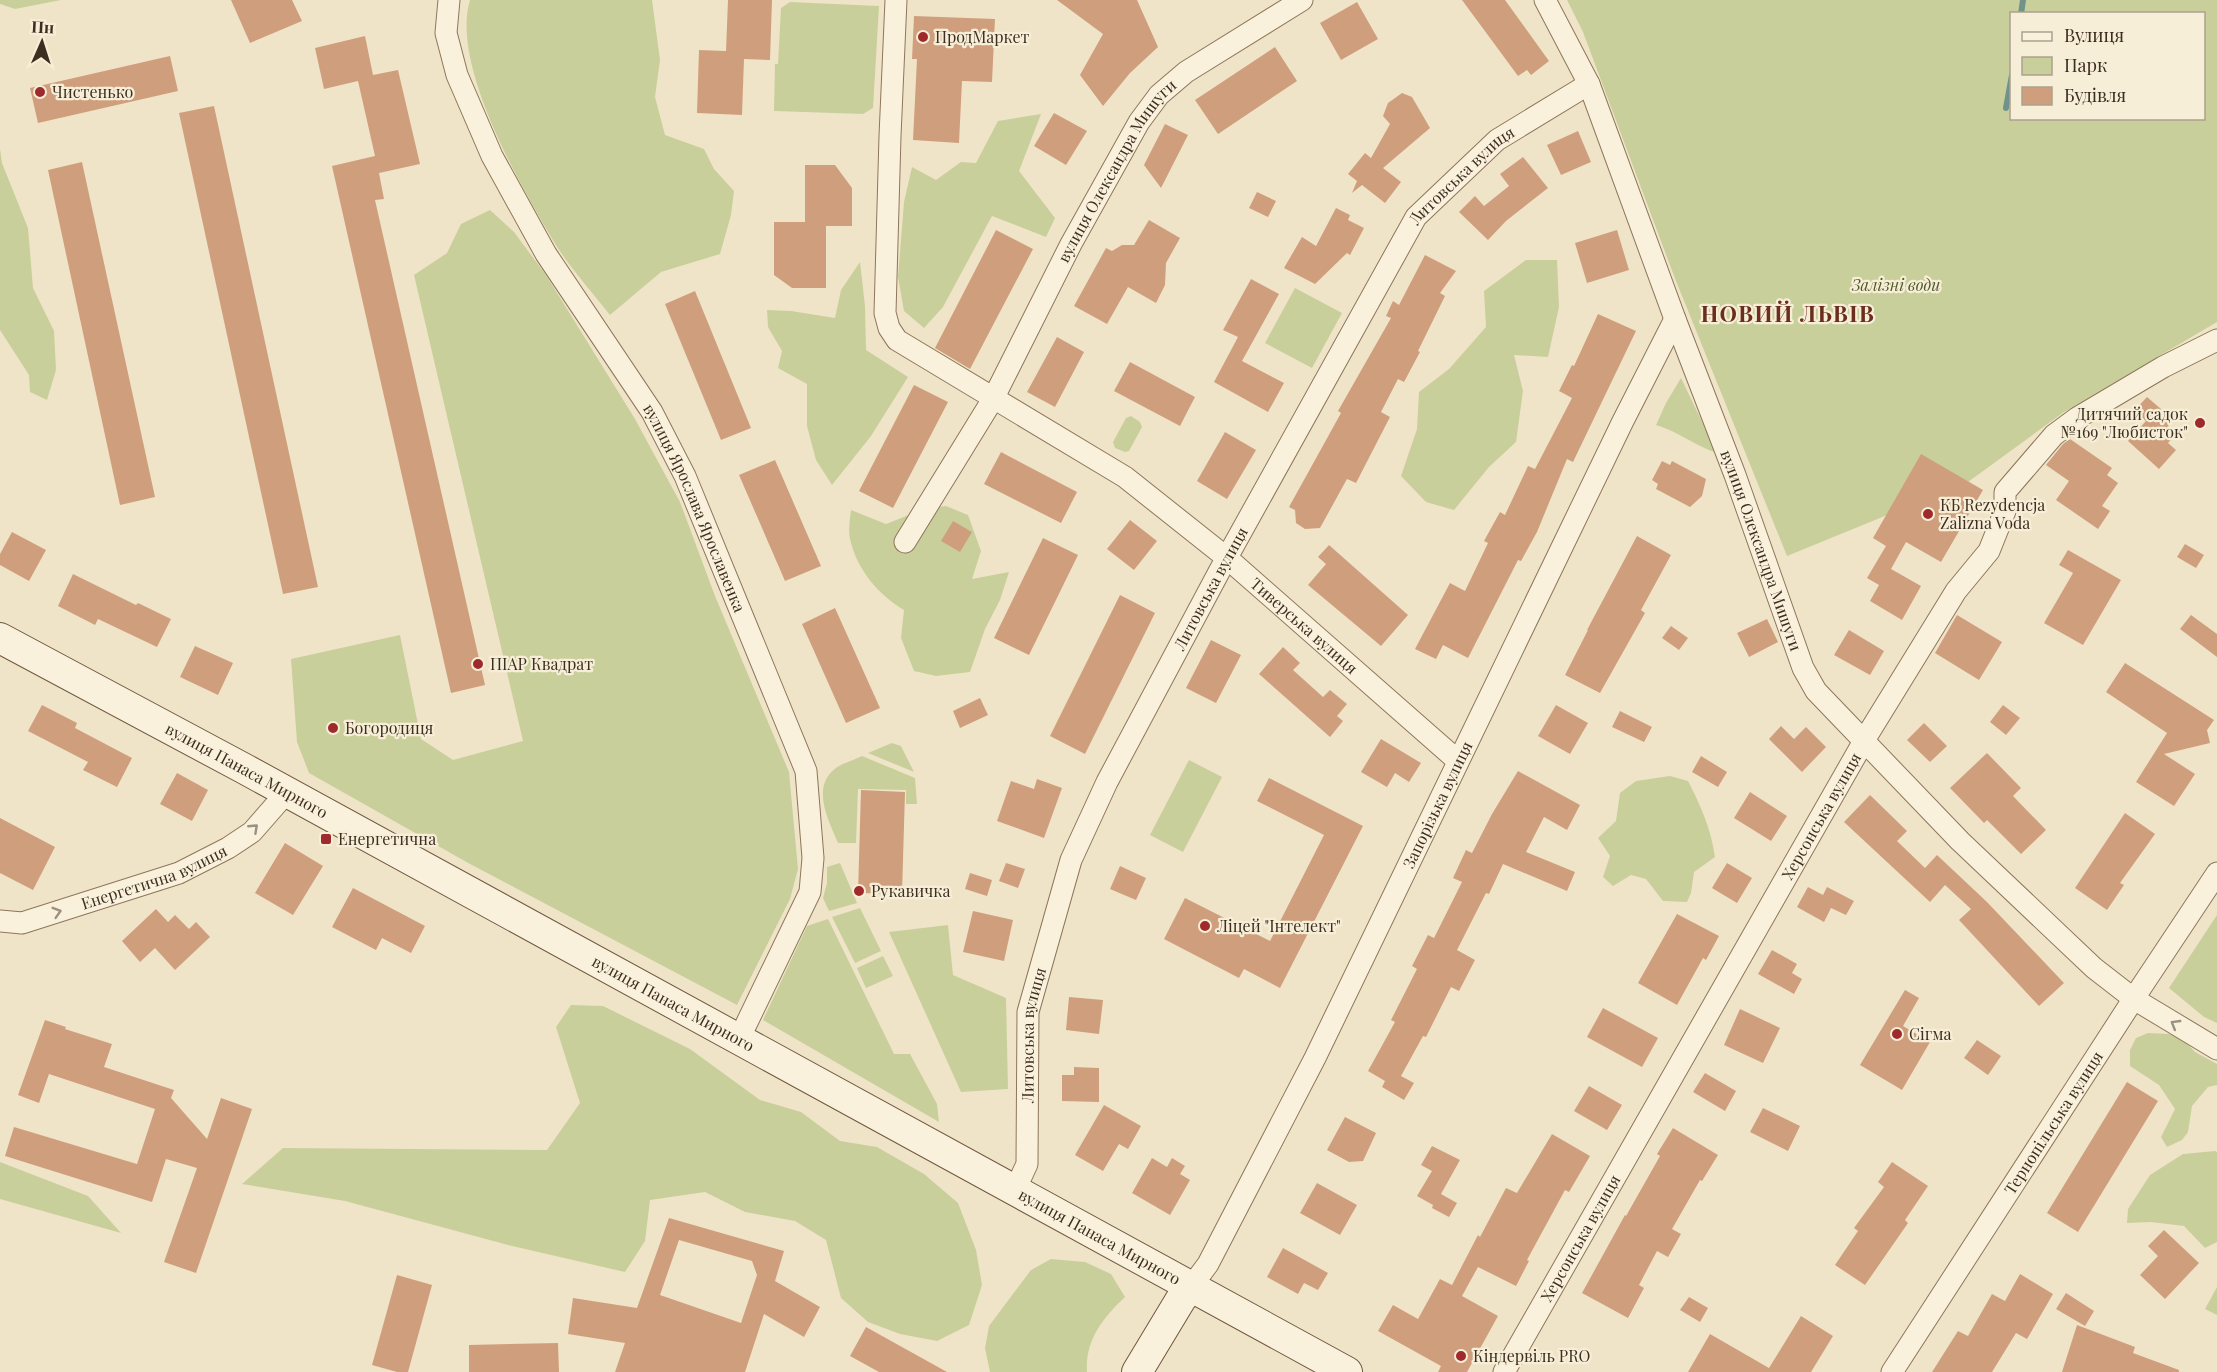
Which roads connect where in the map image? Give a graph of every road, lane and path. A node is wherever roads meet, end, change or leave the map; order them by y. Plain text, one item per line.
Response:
1 (449, 0) edge
2 (896, 0) edge
3 (1302, 0) edge
4 (1545, 0) edge
5 (1589, 84) junction
6 (1675, 318) junction
7 (2217, 340) edge
8 (993, 399) junction
9 (905, 542) dead end
10 (1227, 558) junction
11 (0, 638) edge
12 (1864, 742) junction
13 (1458, 761) junction
14 (287, 792) junction
15 (2217, 873) edge
16 (0, 921) edge
17 (2134, 999) junction
18 (739, 1039) junction
19 (2217, 1049) edge
20 (1015, 1190) junction
21 (1191, 1287) junction
22 (1137, 1372) edge
23 (1347, 1372) edge
24 (1504, 1372) edge
25 (1892, 1372) edge

1 - 18 street, вулиця Ярослава Ярославенка
2 - 8 street
3 - 8 street, вулиця Олександра Мишуги
4 - 5 street, вулиця Олександра Мишуги
5 - 6 street, вулиця Олександра Мишуги
5 - 10 street, Литовська вулиця
6 - 12 street, вулиця Олександра Мишуги
6 - 13 street, Запорізька вулиця
7 - 12 street, Херсонська вулиця
8 - 9 street, вулиця Олександра Мишуги
8 - 10 street, Тиверська вулиця
10 - 13 street, Тиверська вулиця
10 - 20 street, Литовська вулиця
11 - 14 street, вулиця Панаса Мирного
12 - 17 street, вулиця Олександра Мишуги
12 - 24 street, Херсонська вулиця
13 - 21 street, Запорізька вулиця
16 -> 14 street, Енергетична вулиця
14 - 18 street, вулиця Панаса Мирного
15 - 17 street, Тернопільська вулиця
19 -> 17 street, вулиця Олександра Мишуги
17 - 25 street, Тернопільська вулиця
18 - 20 street, вулиця Панаса Мирного
20 - 21 street, вулиця Панаса Мирного
21 - 22 street
21 - 23 street, вулиця Панаса Мирного

